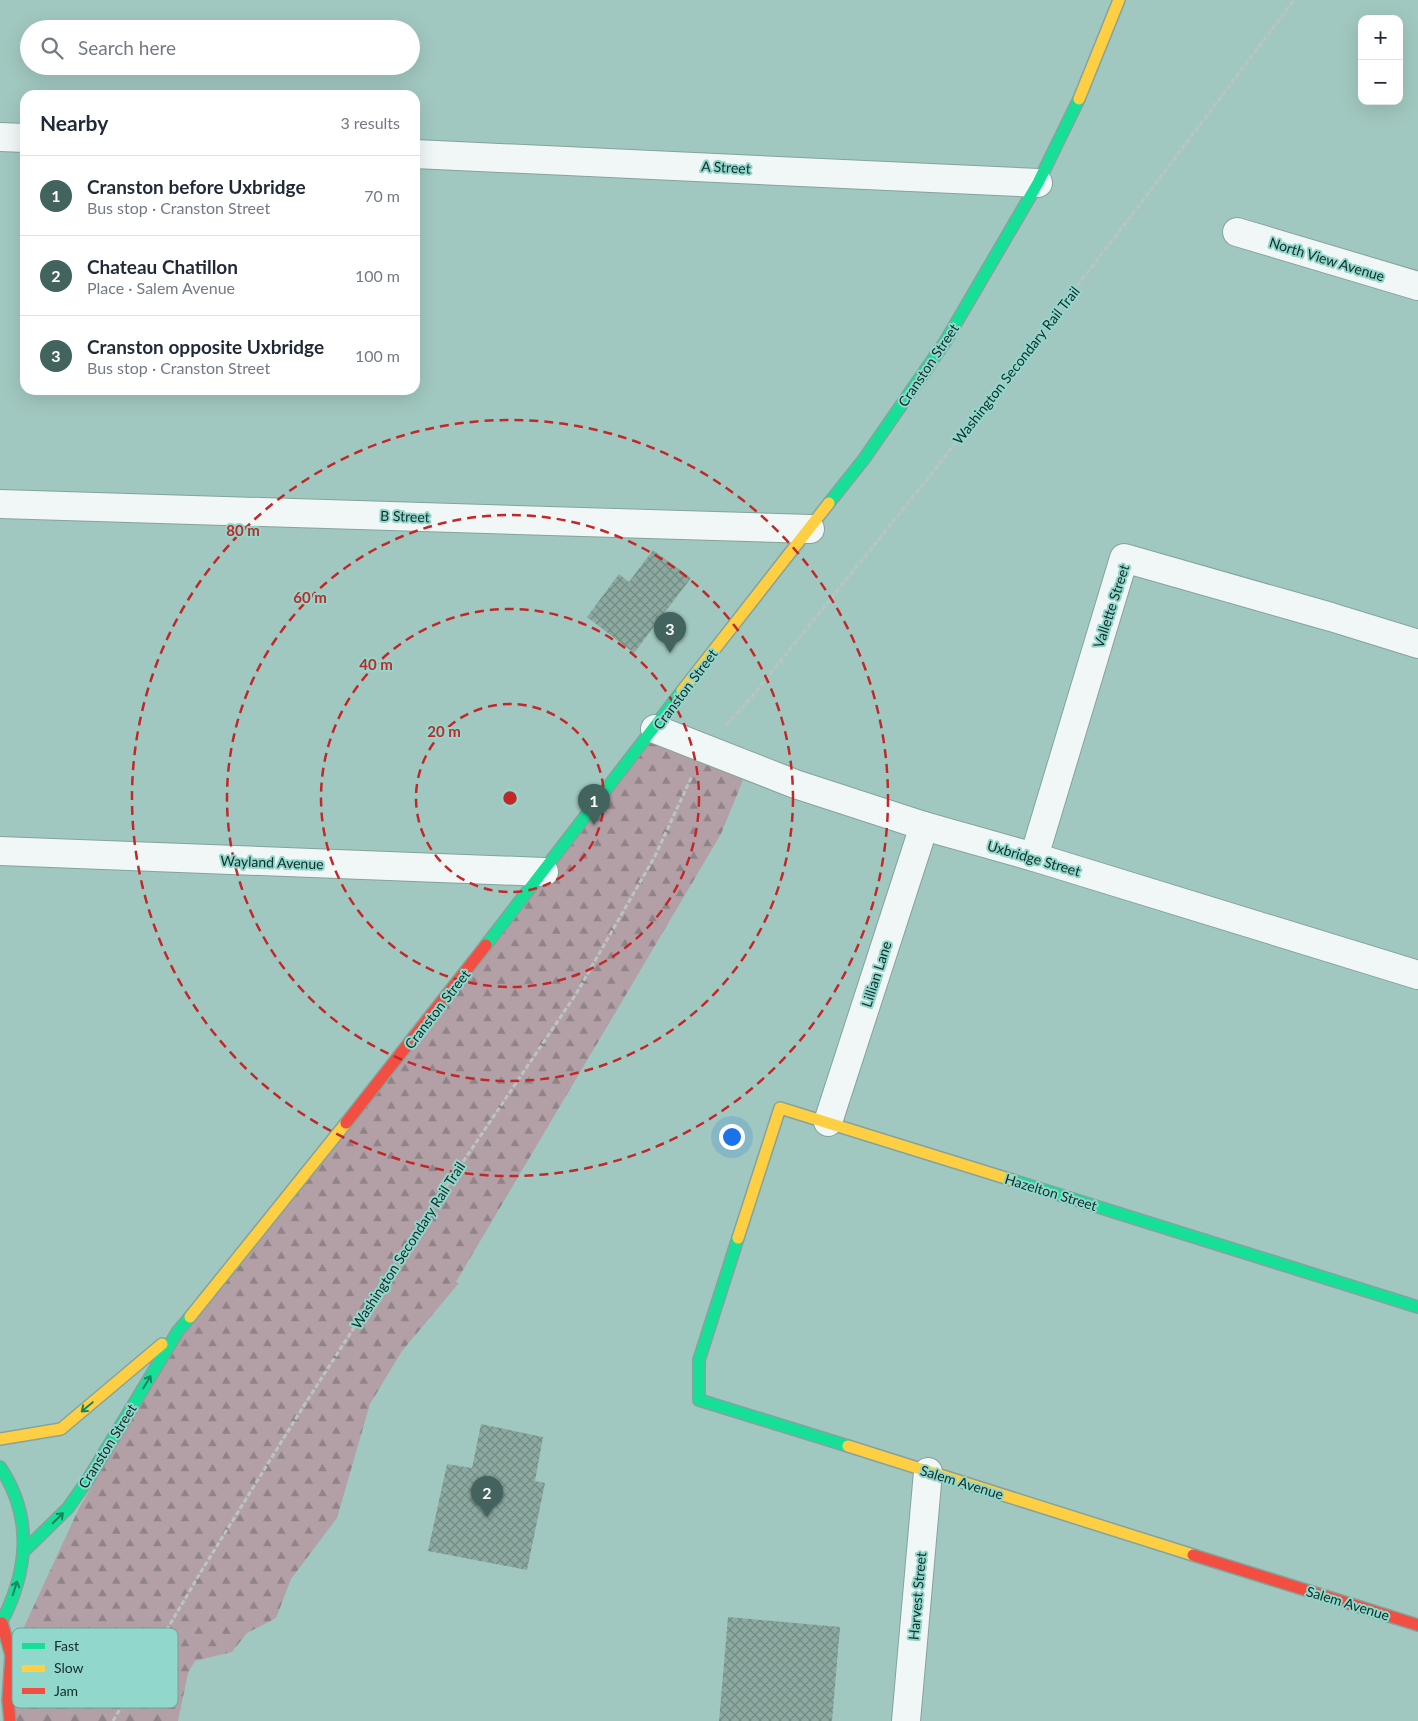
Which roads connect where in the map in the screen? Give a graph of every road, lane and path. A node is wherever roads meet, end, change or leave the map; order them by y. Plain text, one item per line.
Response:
1 (1119, 0) edge
2 (1294, 0) edge
3 (0, 137) edge
4 (20, 138) edge
5 (420, 154) edge
6 (1038, 182) junction
7 (1237, 232) dead end
8 (1418, 286) edge
9 (0, 504) edge
10 (810, 528) junction
11 (1418, 644) edge
12 (728, 722) dead end
13 (655, 729) junction
14 (693, 774) dead end
15 (924, 826) junction
16 (0, 851) edge
17 (1034, 857) junction
18 (544, 872) junction
19 (1418, 975) edge
20 (828, 1122) junction
21 (749, 1205) joint
22 (1418, 1307) edge
23 (178, 1331) junction
24 (0, 1439) edge
25 (0, 1467) edge
26 (928, 1472) junction
27 (23, 1552) junction
28 (1, 1624) edge
29 (1418, 1625) edge
30 (168, 1628) edge
31 (121, 1708) edge
32 (10, 1721) edge
33 (113, 1721) edge
34 (906, 1721) edge

1 - 6 main road, Cranston Street
2 - 12 path, Washington Secondary Rail Trail
3 - 4 street
5 - 6 street, A Street
6 - 10 main road, Cranston Street
7 - 8 street, North View Avenue
9 - 10 street, B Street
10 - 13 main road, Cranston Street
11 - 17 street, Vallette Street
13 - 15 street, Uxbridge Street
13 - 18 main road, Cranston Street
14 - 30 path, Washington Secondary Rail Trail
15 - 17 street, Uxbridge Street
15 - 20 street, Lillian Lane
16 - 18 street, Wayland Avenue
17 - 19 street, Uxbridge Street
18 - 23 main road, Cranston Street
20 - 21 main road, Hazelton Street
20 - 22 main road, Hazelton Street
21 - 26 main road, Salem Avenue
23 -> 24 main road, Cranston Street
27 -> 23 main road, Cranston Street
25 - 27 main road
26 - 29 main road, Salem Avenue
26 - 34 street, Harvest Street
28 -> 27 main road
28 - 32 main road
31 - 33 path, Washington Secondary Rail Trail

